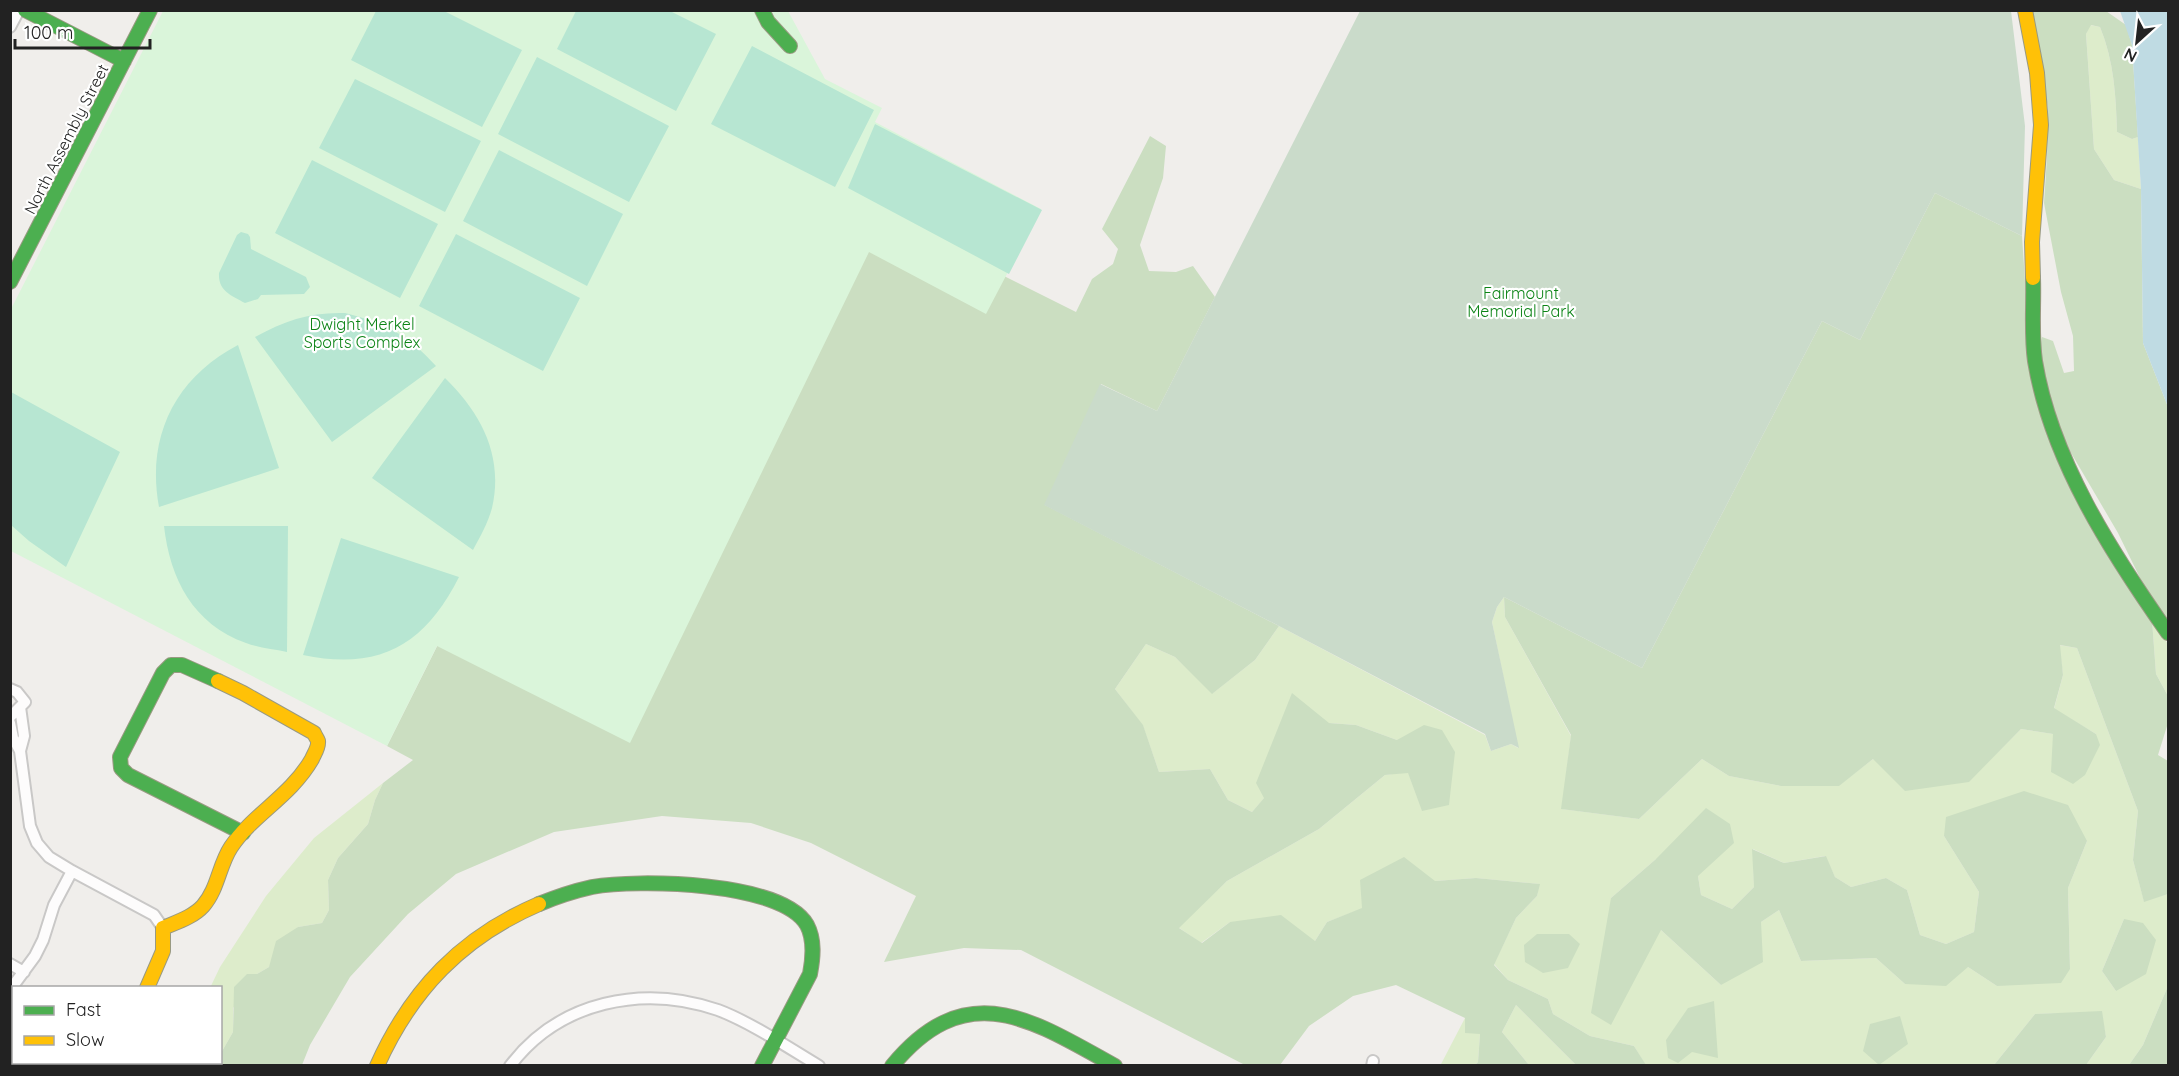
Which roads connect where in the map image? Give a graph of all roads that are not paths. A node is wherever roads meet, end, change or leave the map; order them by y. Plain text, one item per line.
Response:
1 (19, 10) edge
2 (25, 10) edge
3 (150, 10) edge
4 (762, 10) edge
5 (2025, 10) edge
6 (10, 27) edge
7 (790, 46) dead end
8 (124, 61) junction
9 (10, 282) edge
10 (2169, 633) edge
11 (10, 689) edge
12 (19, 704) edge
13 (10, 717) edge
14 (10, 723) edge
15 (20, 751) junction
16 (243, 833) junction
17 (72, 872) junction
18 (163, 928) junction
19 (10, 964) edge
20 (24, 972) junction
21 (13, 986) edge
22 (148, 986) edge
23 (775, 1040) junction
24 (377, 1065) edge
25 (510, 1065) edge
26 (762, 1065) edge
27 (819, 1065) edge
28 (892, 1065) edge
29 (1115, 1065) edge

1 - 6 street
2 - 8 street
3 - 8 street, North Assembly Street
4 - 7 street
5 - 10 street
8 - 9 street, North Assembly Street
11 - 12 street
12 - 13 street
12 - 15 street
14 - 15 street
15 - 17 street
16 - 16 street
16 - 18 street
17 - 18 street
17 - 20 street
18 - 22 street
19 - 20 street
20 - 21 street
23 - 24 street
23 - 25 street
23 - 26 street
23 - 27 street
28 - 29 street

